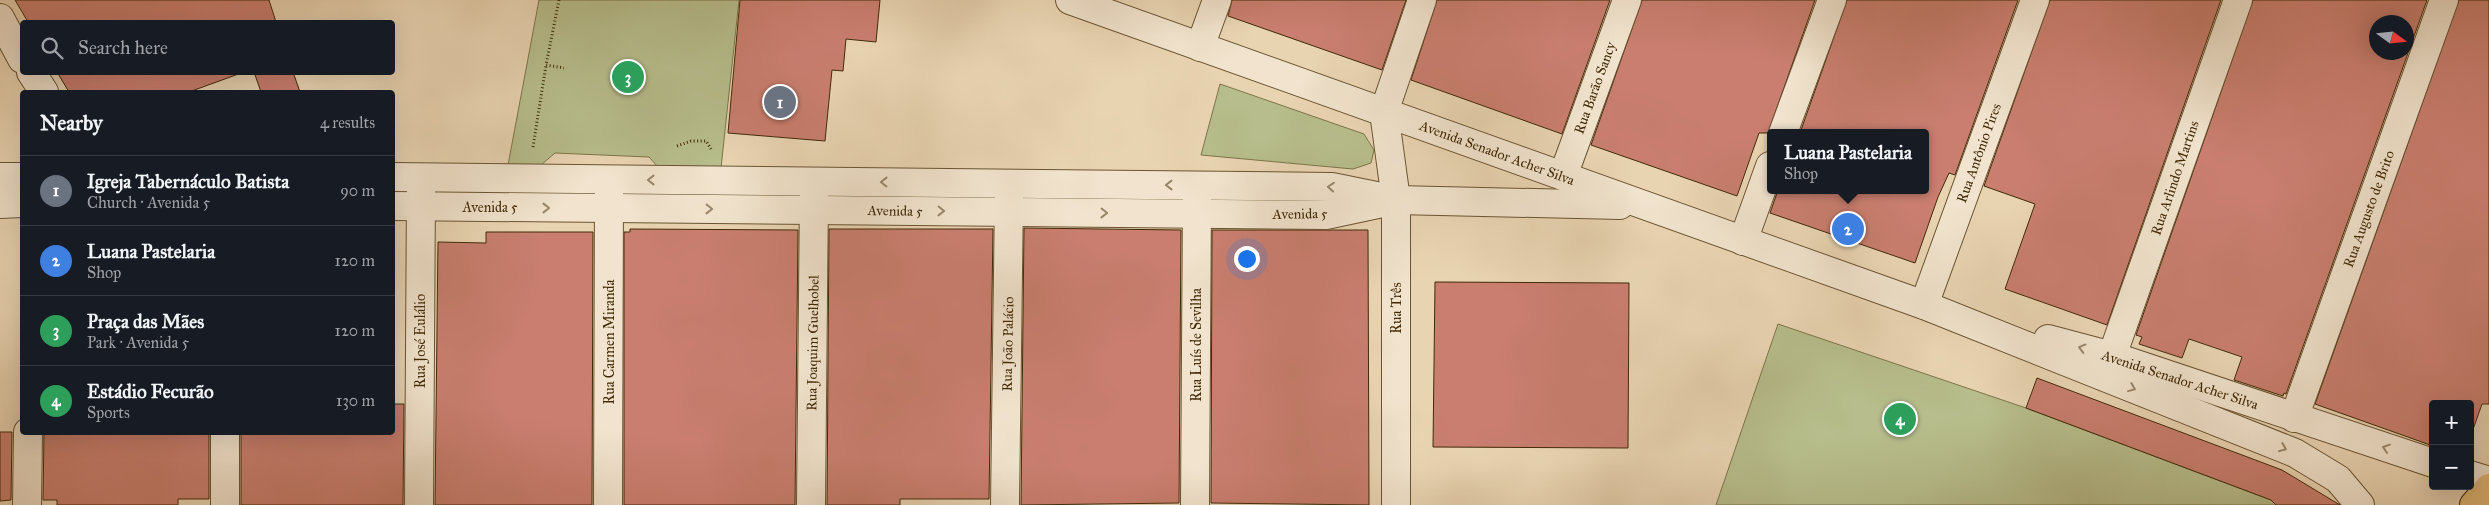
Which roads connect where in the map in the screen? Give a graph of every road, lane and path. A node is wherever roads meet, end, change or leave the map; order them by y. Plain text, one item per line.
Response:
1 (558, 0) edge
2 (1070, 0) edge
3 (1217, 0) edge
4 (1422, 0) edge
5 (1627, 0) edge
6 (1832, 0) edge
7 (2035, 0) edge
8 (2238, 0) edge
9 (2444, 0) edge
10 (0, 18) edge
11 (1200, 46) junction
12 (20, 55) edge
13 (546, 65) junction
14 (564, 68) dead end
15 (33, 75) edge
16 (43, 90) edge
17 (1384, 112) junction
18 (1784, 129) edge
19 (524, 152) dead end
20 (1767, 174) edge
21 (1563, 176) junction
22 (0, 177) edge
23 (20, 177) edge
24 (395, 177) edge
25 (422, 177) junction
26 (609, 179) junction
27 (814, 181) junction
28 (1009, 183) junction
29 (1197, 185) junction
30 (1396, 200) junction
31 (0, 204) edge
32 (20, 204) edge
33 (395, 206) edge
34 (1645, 206) junction
35 (421, 207) junction
36 (609, 208) junction
37 (814, 210) junction
38 (1010, 212) junction
39 (1197, 214) junction
40 (1743, 241) junction
41 (1924, 306) junction
42 (2112, 356) junction
43 (2294, 418) junction
44 (28, 435) edge
45 (225, 435) edge
46 (2429, 462) edge
47 (2474, 476) edge
48 (2489, 481) edge
49 (2489, 488) edge
50 (27, 505) edge
51 (225, 505) edge
52 (419, 505) edge
53 (608, 505) edge
54 (811, 505) edge
55 (1005, 505) edge
56 (1195, 505) edge
57 (1396, 505) edge
58 (2360, 505) edge
59 (2474, 505) edge

1 - 13 path
2 - 11 street, Avenida Senador Acher Silva
3 - 11 street
4 - 17 street
5 - 21 street, Rua Barão Sancy
6 - 18 street
7 - 41 street, Rua Antônio Pires
8 - 42 street, Rua Arlindo Martins
9 - 43 street, Rua Augusto de Brito
10 - 12 street
11 - 17 street, Avenida Senador Acher Silva
13 - 14 path
13 - 19 path
15 - 16 street
17 - 21 street, Avenida Senador Acher Silva
17 - 30 street, Rua Três
20 - 40 street
21 - 34 street, Avenida Senador Acher Silva
22 - 23 street
24 - 25 street, Avenida 5
25 - 26 street, Avenida 5
25 - 35 street, Rua José Eulálio
27 -> 26 street, Avenida 5
26 - 36 street, Rua Carmen Miranda
28 -> 27 street, Avenida 5
27 - 37 street, Rua Joaquim Guelhobel
29 -> 28 street, Avenida 5
28 - 38 street, Rua João Palácio
30 -> 29 street, Avenida 5
29 - 39 street, Rua Luís de Sevilha
30 - 34 street, Avenida 5
30 - 39 street, Avenida 5
30 - 57 street, Rua Três
31 - 32 street
33 - 35 street, Avenida 5
34 - 40 street, Avenida Senador Acher Silva
35 -> 36 street, Avenida 5
35 - 52 street, Rua José Eulálio
36 -> 37 street, Avenida 5
36 - 53 street, Rua Carmen Miranda
37 -> 38 street, Avenida 5
37 - 54 street, Rua Joaquim Guelhobel
38 -> 39 street, Avenida 5
38 - 55 street, Rua João Palácio
39 - 56 street, Rua Luís de Sevilha
40 - 41 street, Avenida Senador Acher Silva
42 -> 41 street, Avenida Senador Acher Silva
41 -> 58 street, Avenida Senador Acher Silva
42 - 43 street, Avenida Senador Acher Silva
46 -> 43 street, Avenida Senador Acher Silva
44 - 50 street
45 - 51 street
47 - 48 street
49 - 59 main road

